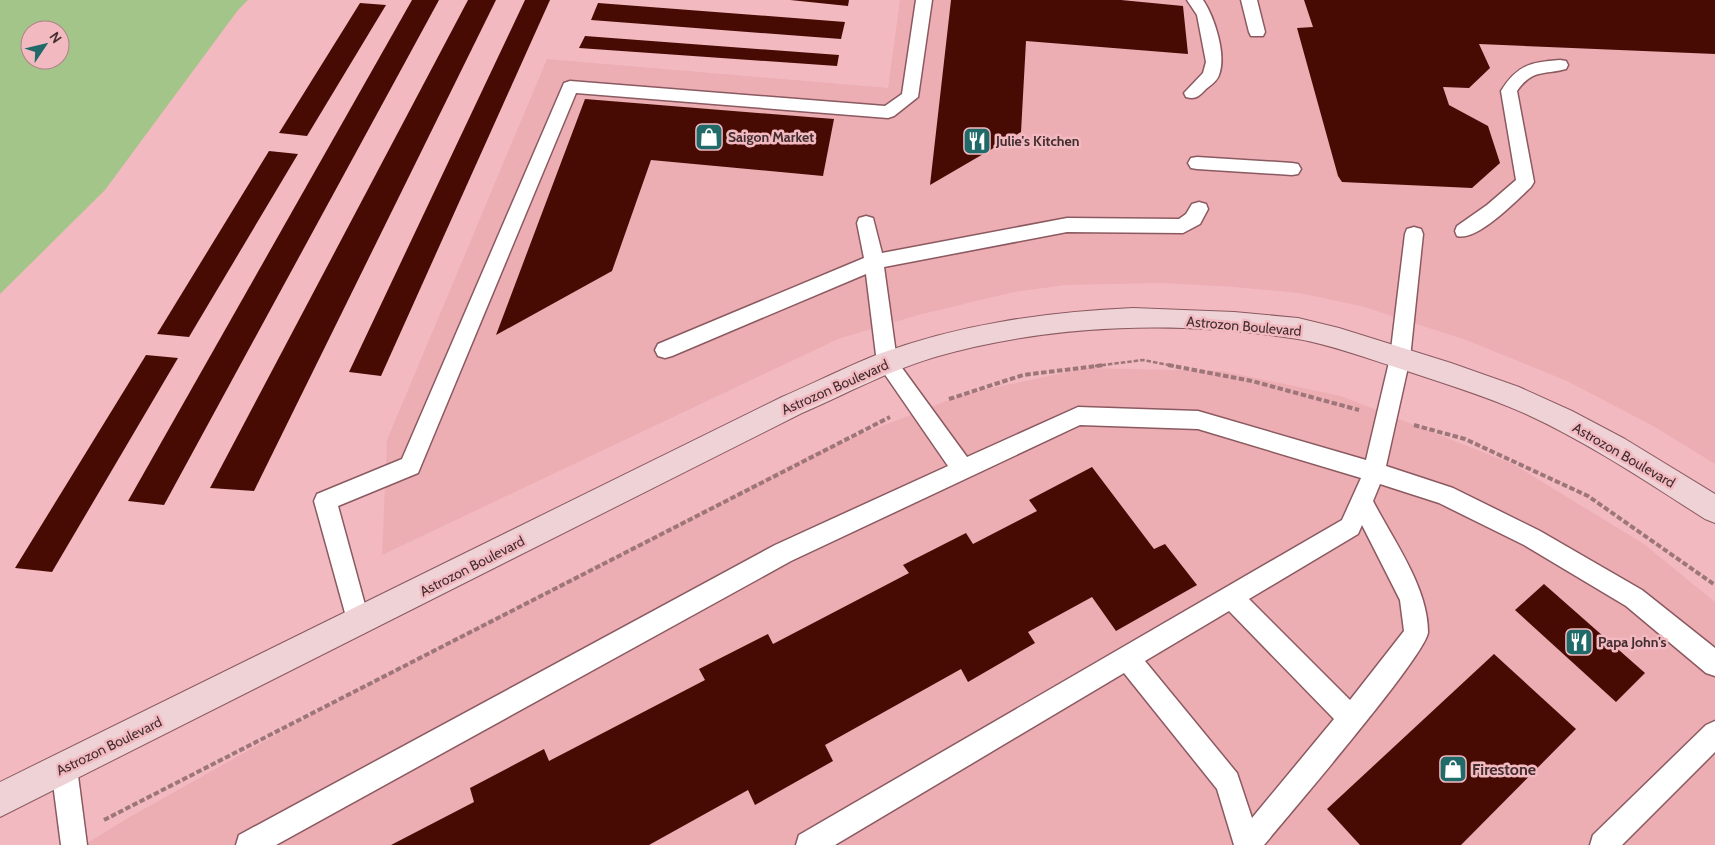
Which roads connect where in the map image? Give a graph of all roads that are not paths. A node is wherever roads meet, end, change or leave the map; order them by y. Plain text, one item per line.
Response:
1 (924, 0) edge
2 (1195, 0) edge
3 (1249, 0) edge
4 (1257, 32) dead end
5 (1560, 66) dead end
6 (1192, 93) dead end
7 (1197, 163) dead end
8 (1292, 169) dead end
9 (1199, 209) dead end
10 (866, 223) dead end
11 (1464, 230) dead end
12 (1414, 234) dead end
13 (874, 262) junction
14 (665, 350) dead end
15 (1400, 358) junction
16 (887, 363) junction
17 (963, 470) junction
18 (1374, 472) junction
19 (1361, 501) junction
20 (1715, 510) edge
21 (1231, 596) junction
22 (358, 623) junction
23 (1126, 657) junction
24 (1715, 664) edge
25 (1351, 718) junction
26 (1715, 734) edge
27 (64, 768) junction
28 (0, 800) edge
29 (73, 840) edge
30 (249, 845) edge
31 (809, 845) edge
32 (1247, 845) edge
33 (1603, 845) edge

1 - 22 lane
2 - 6 lane
3 - 4 lane
5 - 11 lane
7 - 8 lane
9 - 13 lane
10 - 13 lane
12 - 15 lane
13 - 14 lane
13 - 16 lane
15 - 16 main road, Astrozon Boulevard
15 - 18 lane
15 - 20 main road, Astrozon Boulevard
16 - 17 lane
16 - 22 main road, Astrozon Boulevard
17 - 18 lane
17 - 30 lane
18 - 19 lane
18 - 24 lane
19 - 21 lane
19 - 25 lane
21 - 23 lane
21 - 25 lane
22 - 27 main road, Astrozon Boulevard
23 - 31 lane
23 - 32 lane
25 - 32 lane
26 - 33 lane
27 - 28 main road, Astrozon Boulevard
27 - 29 lane

